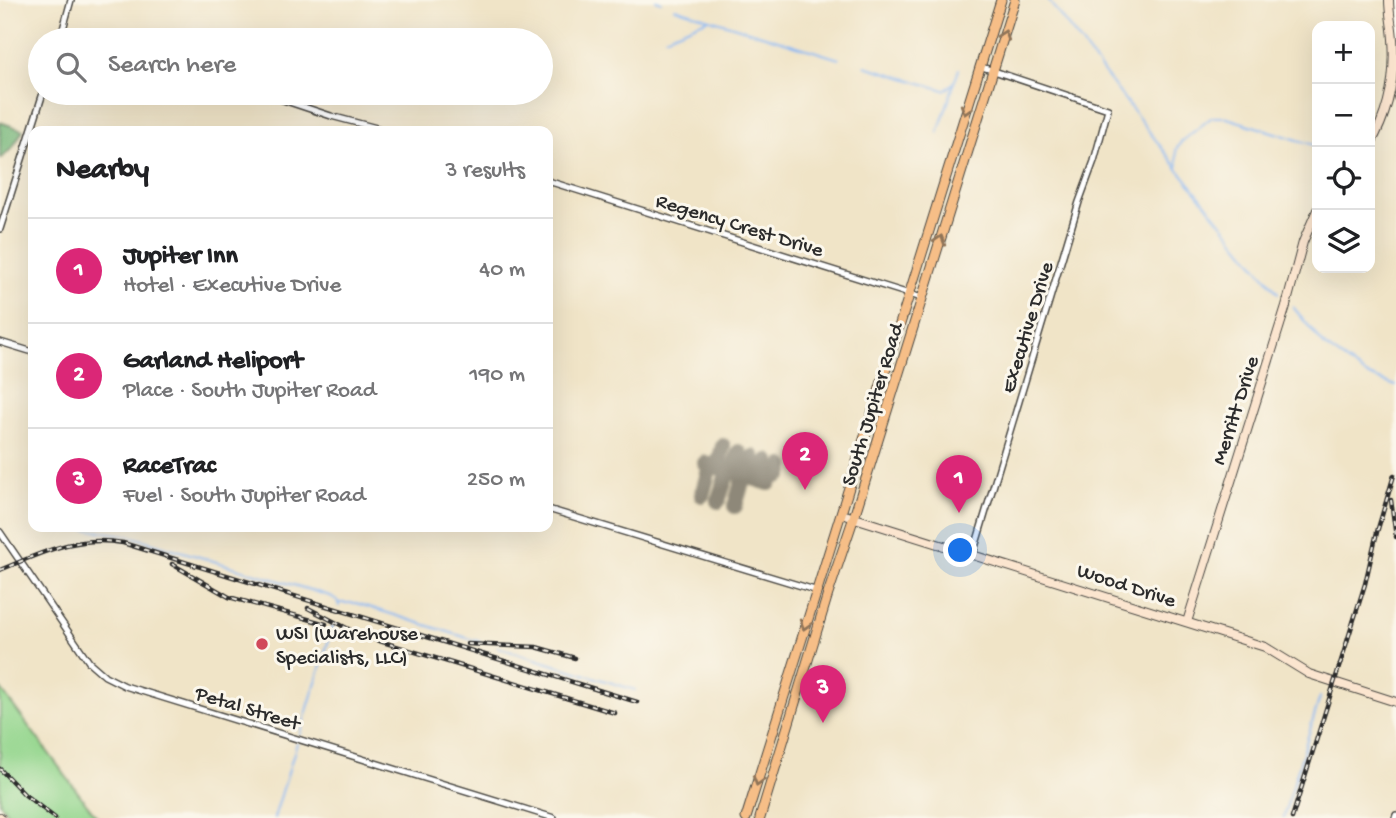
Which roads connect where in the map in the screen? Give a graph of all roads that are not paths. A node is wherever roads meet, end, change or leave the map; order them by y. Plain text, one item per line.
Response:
1 (71, 0) edge
2 (1001, 0) edge
3 (1015, 0) edge
4 (1389, 0) edge
5 (64, 28) edge
6 (979, 66) junction
7 (993, 70) junction
8 (39, 105) edge
9 (298, 105) edge
10 (33, 126) edge
11 (369, 126) edge
12 (1375, 134) edge
13 (28, 140) edge
14 (953, 153) junction
15 (965, 158) junction
16 (553, 183) edge
17 (1312, 221) edge
18 (0, 229) edge
19 (910, 294) junction
20 (922, 298) junction
21 (0, 342) edge
22 (28, 350) edge
23 (553, 511) edge
24 (842, 514) junction
25 (854, 517) junction
26 (0, 532) edge
27 (972, 554) junction
28 (816, 590) junction
29 (828, 594) junction
30 (1187, 622) junction
31 (1396, 702) edge
32 (554, 818) edge
33 (746, 818) edge
34 (760, 818) edge

1 - 5 street
2 - 6 main road, South Jupiter Road
7 -> 3 main road, South Jupiter Road
4 - 12 street
6 - 7 street
6 -> 14 main road, South Jupiter Road
7 - 15 main road, South Jupiter Road
7 - 27 street, Executive Drive
8 - 10 street
9 - 11 street
13 - 18 street
14 - 15 main road
14 - 19 main road, South Jupiter Road
20 -> 15 main road, South Jupiter Road
16 - 19 street, Regency Crest Drive
17 - 30 street, Merritt Drive
19 - 20 street, Regency Crest Drive
19 - 24 main road, South Jupiter Road
20 - 25 main road, South Jupiter Road
21 - 22 street
23 - 28 street
24 - 25 street, Wood Drive
24 - 28 main road, South Jupiter Road
25 - 27 street, Wood Drive
25 - 29 main road, South Jupiter Road
26 - 32 street, Petal Street
27 - 30 street, Wood Drive
28 - 29 street
28 -> 33 main road, South Jupiter Road
29 - 34 main road, South Jupiter Road
30 - 31 street, Wood Drive

